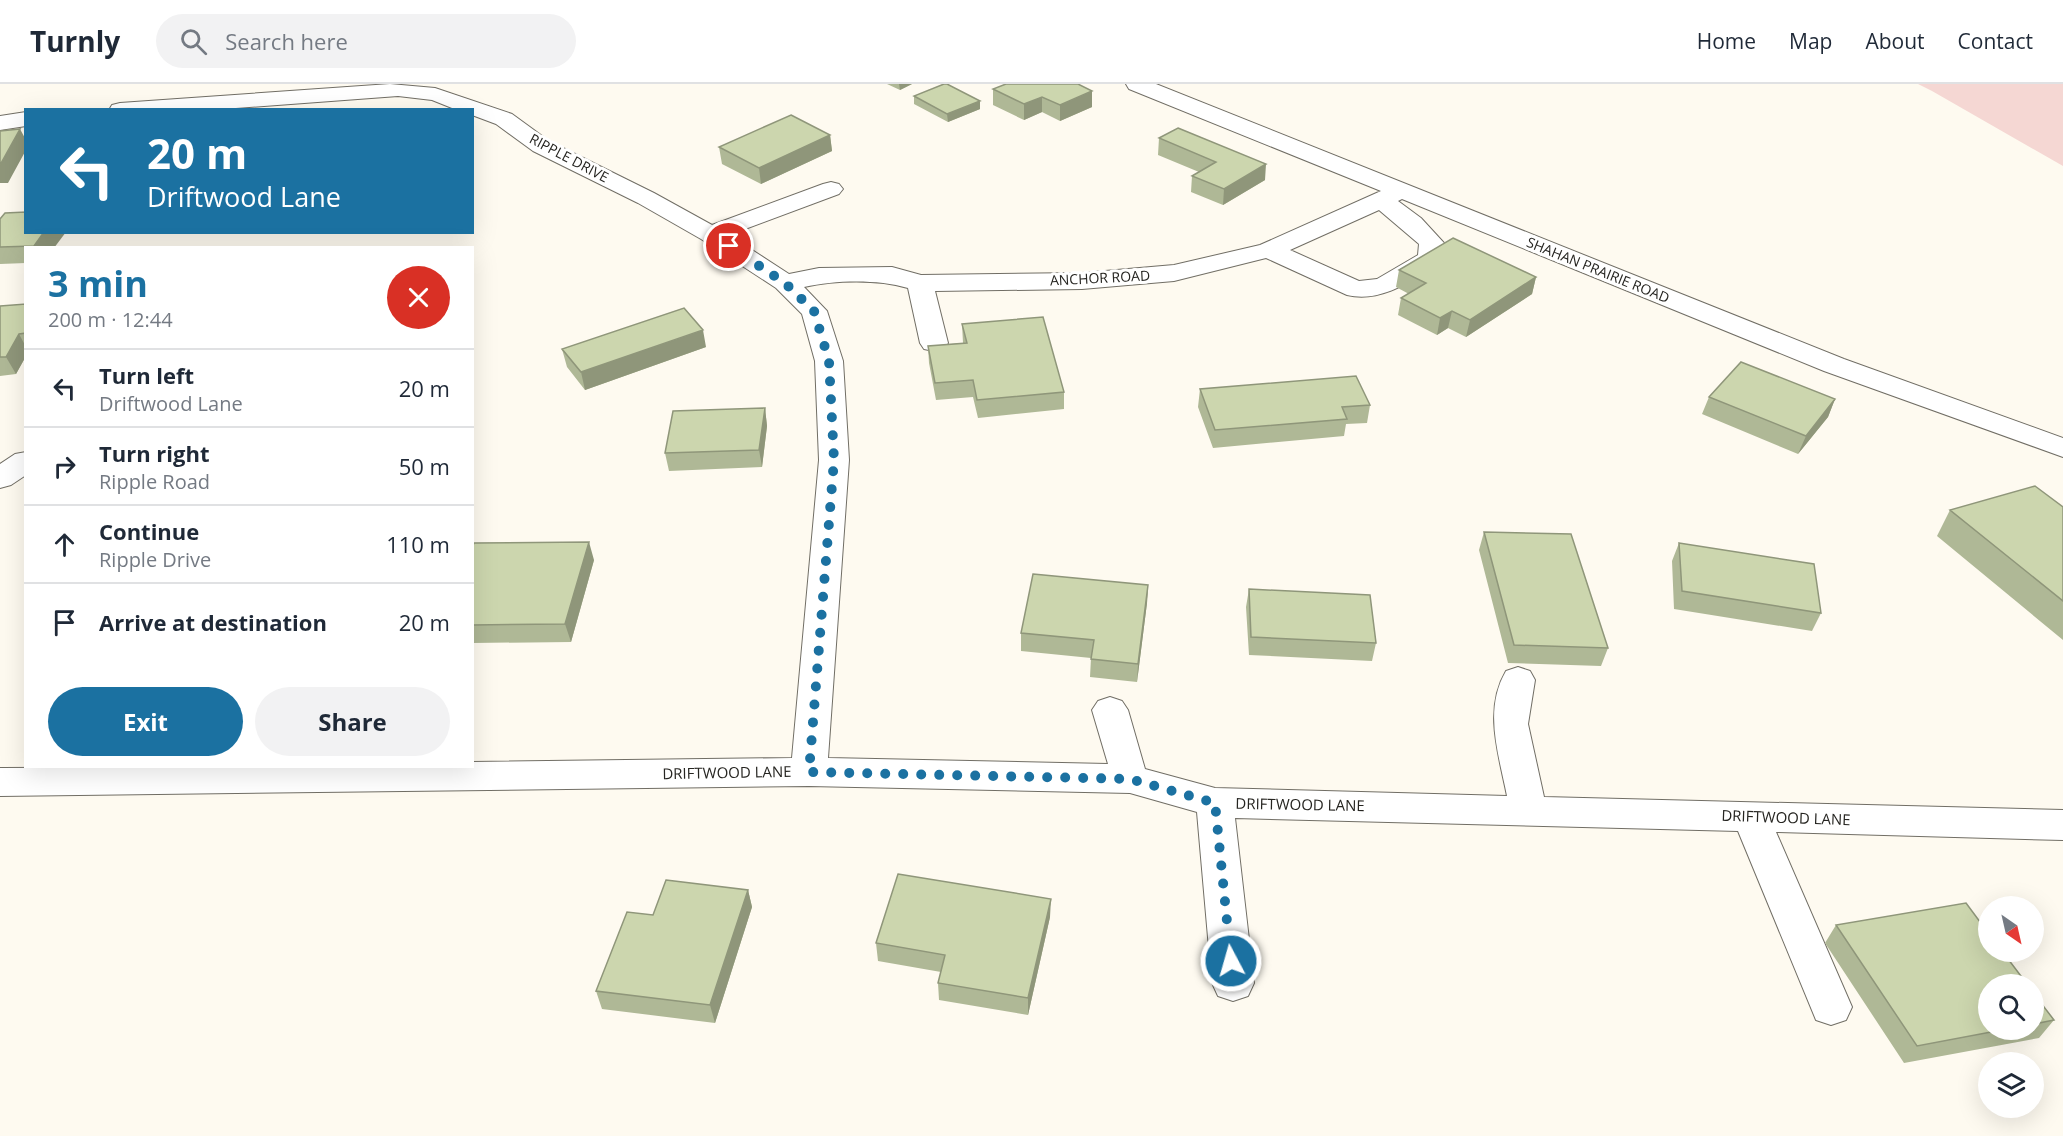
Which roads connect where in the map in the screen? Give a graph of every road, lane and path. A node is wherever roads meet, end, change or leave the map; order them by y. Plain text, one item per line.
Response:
1 (1137, 84) edge
2 (145, 108) edge
3 (474, 108) edge
4 (474, 108) edge
5 (24, 119) edge
6 (0, 123) edge
7 (831, 189) dead end
8 (1391, 196) junction
9 (710, 234) junction
10 (1269, 250) junction
11 (785, 283) junction
12 (920, 283) junction
13 (934, 343) edge
14 (2063, 448) edge
15 (24, 462) edge
16 (0, 478) edge
17 (1518, 680) dead end
18 (1110, 710) dead end
19 (809, 772) junction
20 (1130, 779) junction
21 (0, 782) edge
22 (1215, 803) junction
23 (1529, 811) junction
24 (1751, 817) junction
25 (2063, 825) edge
26 (1233, 983) dead end
27 (1831, 1007) dead end

1 - 8 street, SHAHAN PRAIRIE ROAD
2 - 3 street, RIPPLE DRIVE
4 - 9 street, RIPPLE DRIVE
5 - 6 street
7 - 9 street
8 - 10 street, ANCHOR ROAD
8 - 10 street
8 - 14 street, SHAHAN PRAIRIE ROAD
9 - 11 street, RIPPLE DRIVE
10 - 12 street, ANCHOR ROAD
11 - 12 street, ANCHOR ROAD
11 - 19 street, RIPPLE DRIVE
12 - 13 street
15 - 16 street
17 - 23 street
18 - 20 street
19 - 20 street, DRIFTWOOD LANE
19 - 21 street, DRIFTWOOD LANE
20 - 22 street, DRIFTWOOD LANE
22 - 23 street, DRIFTWOOD LANE
22 - 26 street
23 - 24 street, DRIFTWOOD LANE
24 - 25 street, DRIFTWOOD LANE
24 - 27 street

